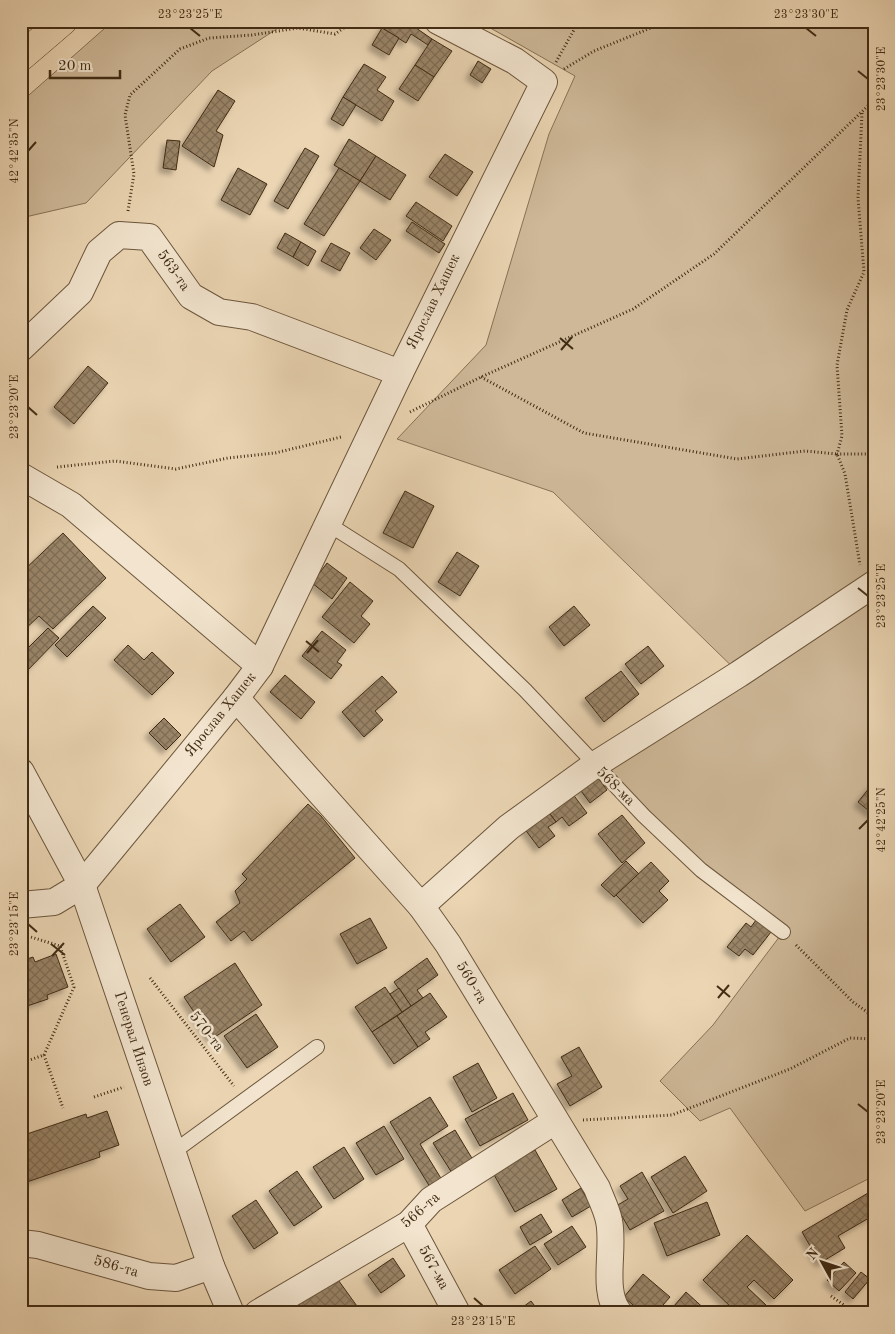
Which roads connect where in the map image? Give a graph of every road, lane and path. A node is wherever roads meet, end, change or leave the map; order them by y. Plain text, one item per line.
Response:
1 (63, 21) edge
2 (354, 21) edge
3 (438, 21) edge
4 (579, 21) edge
5 (668, 21) edge
6 (21, 57) edge
7 (544, 82) junction
8 (874, 100) edge
9 (862, 113) junction
10 (118, 234) junction
11 (21, 348) edge
12 (400, 373) junction
13 (481, 377) junction
14 (374, 429) junction
15 (837, 454) junction
16 (874, 454) edge
17 (49, 468) dead end
18 (21, 476) edge
19 (328, 524) junction
20 (869, 587) edge
21 (260, 666) junction
22 (236, 698) junction
23 (596, 764) junction
24 (21, 772) edge
25 (82, 885) junction
26 (21, 905) edge
27 (421, 906) junction
28 (783, 932) joint
29 (21, 934) edge
30 (150, 978) dead end
31 (874, 1017) edge
32 (874, 1039) edge
33 (317, 1046) dead end
34 (44, 1055) junction
35 (21, 1063) edge
36 (146, 1079) junction
37 (94, 1097) dead end
38 (245, 1100) junction
39 (63, 1108) dead end
40 (555, 1121) junction
41 (172, 1153) junction
42 (409, 1224) junction
43 (21, 1243) edge
44 (211, 1266) junction
45 (831, 1296) dead end
46 (231, 1313) edge
47 (258, 1313) edge
48 (458, 1313) edge
49 (619, 1313) edge
50 (855, 1313) edge

1 - 6 main road
2 - 10 path
3 - 7 street
4 - 7 path
5 - 7 path
7 - 12 street, Ярослав Хашек
8 - 9 path
9 - 13 path
9 - 15 path
10 - 11 street
10 - 12 street, 563-та
12 - 14 street, Ярослав Хашек
13 - 14 path
13 - 15 path
14 - 17 path
14 - 19 street, Ярослав Хашек
15 - 16 path
15 - 20 path
18 - 21 street
19 - 21 street, Ярослав Хашек
19 - 23 lane
20 - 23 street
21 - 22 street, Ярослав Хашек
22 - 25 street, Ярослав Хашек
22 - 27 street, 560-та
23 - 27 street, 568-ма
23 - 28 lane, 568-ма
24 - 25 street, Генерал Инзов
25 - 26 street, Ярослав Хашек
25 - 36 street, Генерал Инзов
27 - 40 street, 560-та
28 - 31 path
29 - 34 path
30 - 38 path, 570-та
32 - 40 path
33 - 38 lane
34 - 35 path
34 - 39 path
36 - 37 path
36 - 41 street, Генерал Инзов
38 - 41 lane
40 - 42 street, 566-та
40 - 49 street, 560-та
41 - 44 street, Генерал Инзов
42 - 47 street, 566-та
42 - 48 street, 567-ма
43 - 44 street, 586-та
44 - 46 street, Генерал Инзов
45 - 50 path

